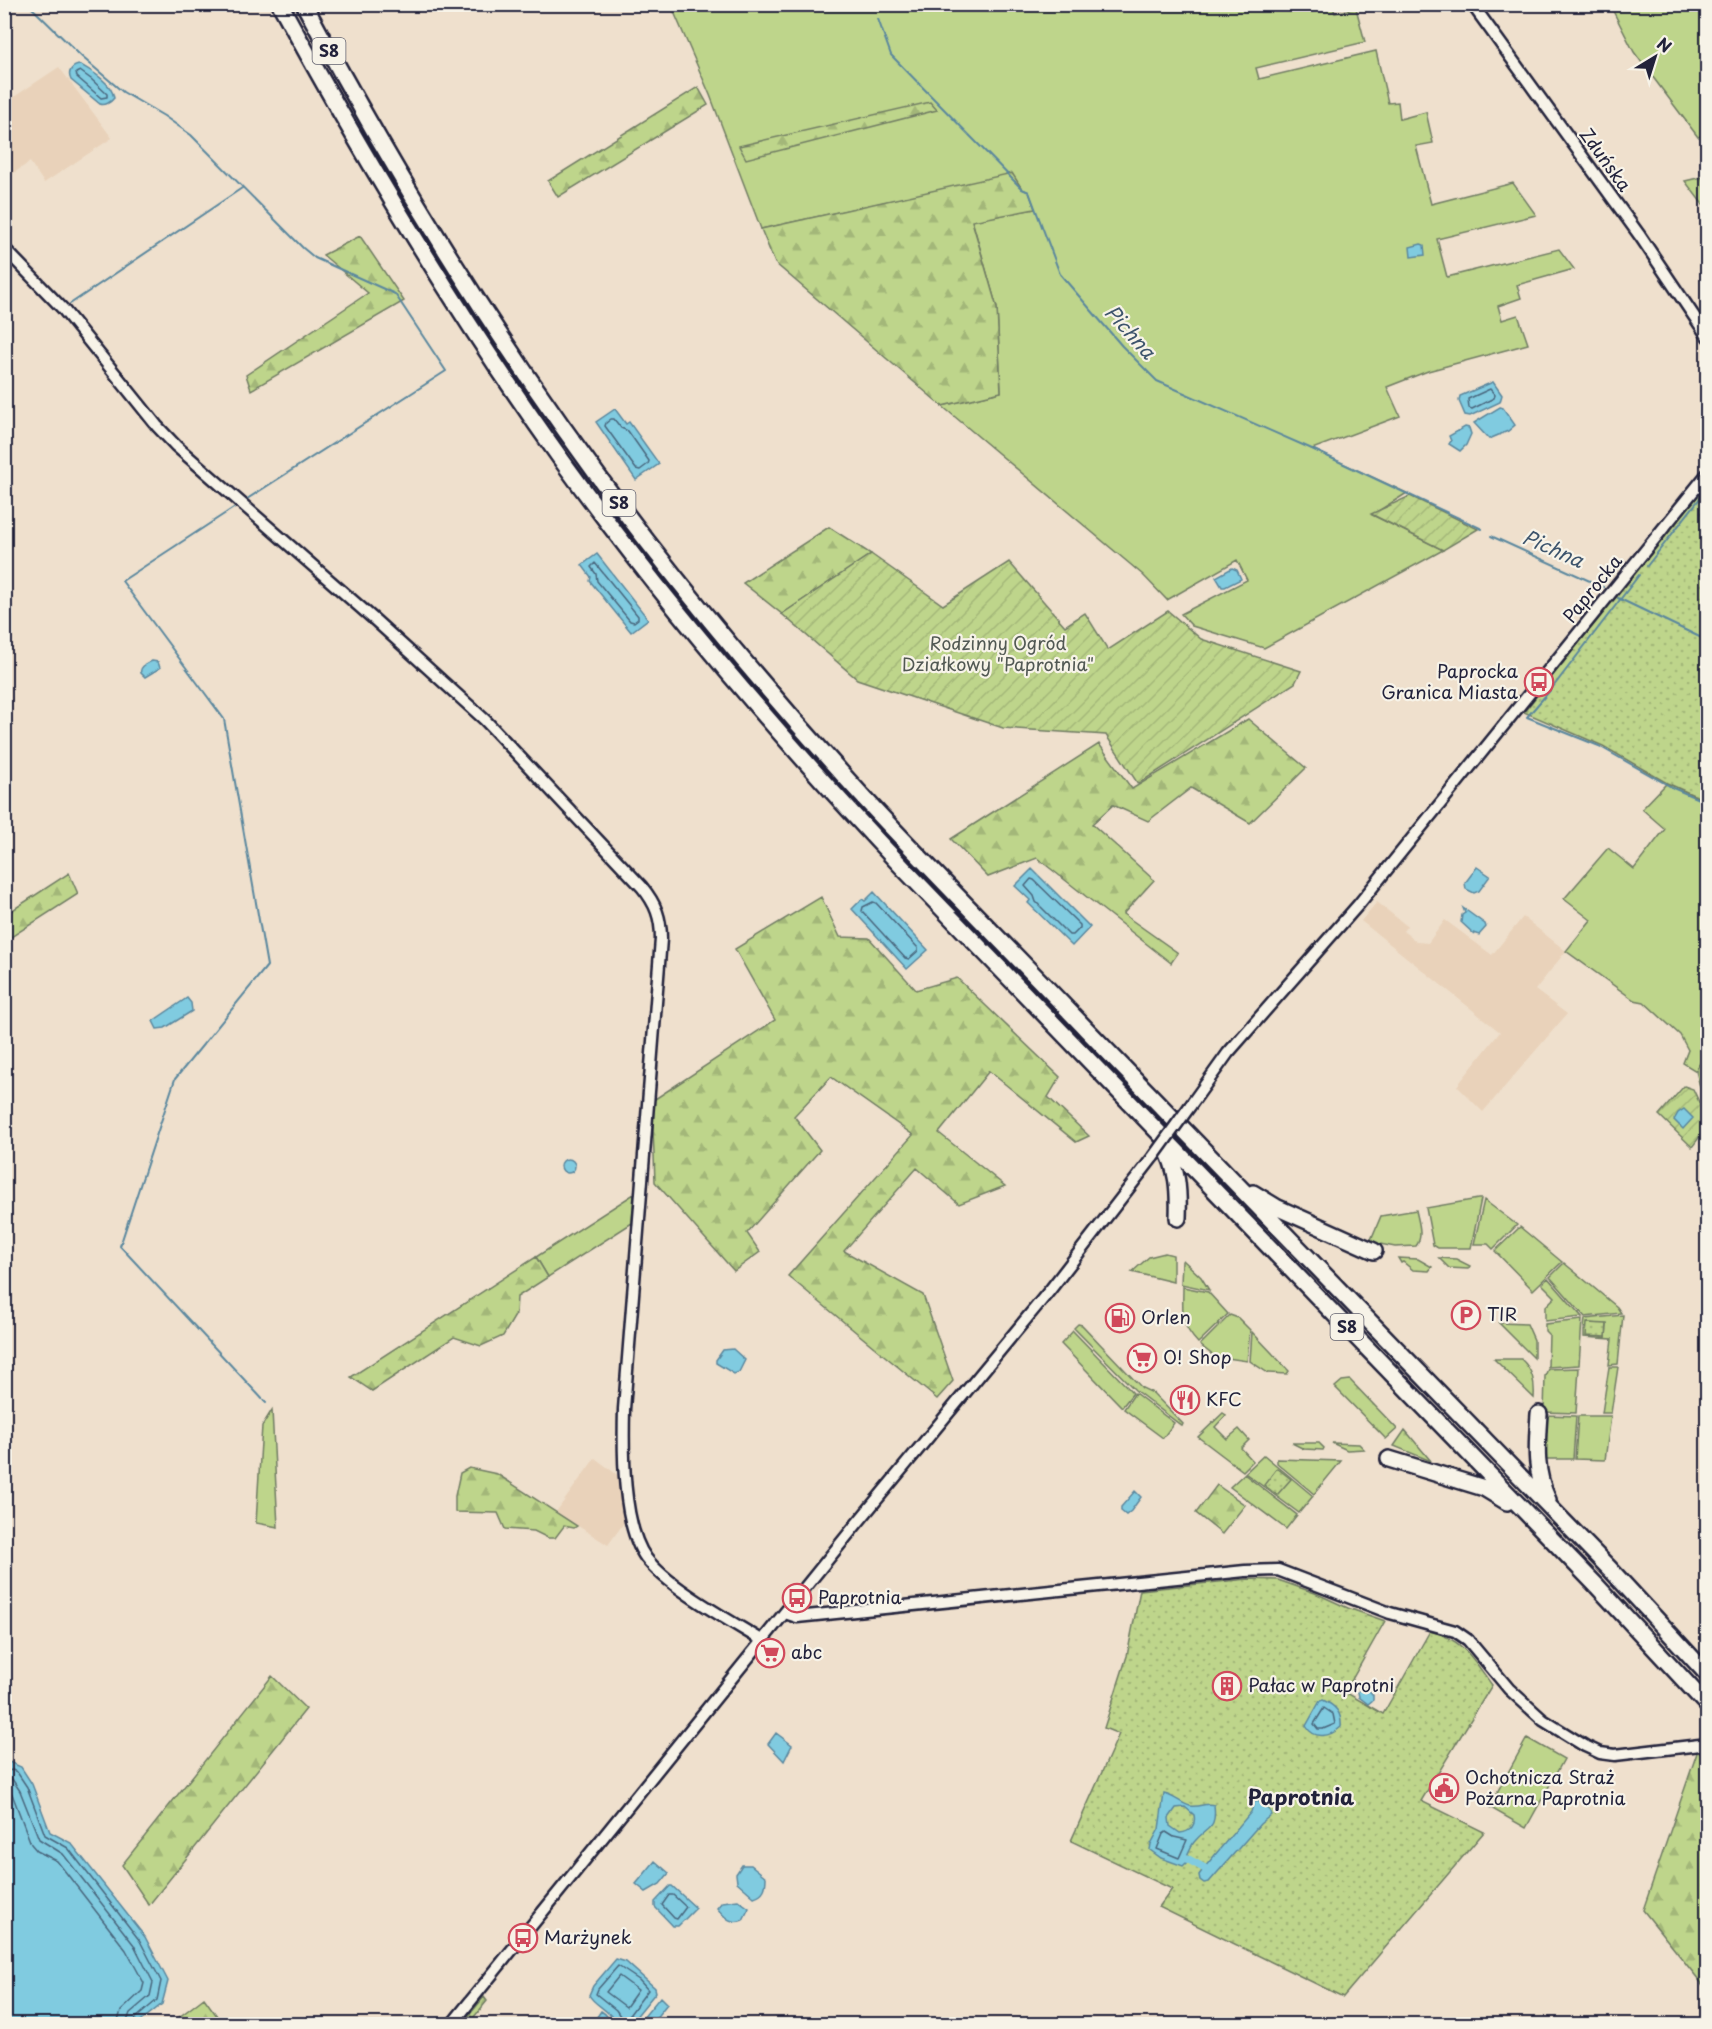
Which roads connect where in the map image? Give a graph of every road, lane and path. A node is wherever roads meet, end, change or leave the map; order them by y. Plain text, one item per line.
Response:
1 (280, 4) edge
2 (304, 4) edge
3 (1472, 4) edge
4 (4, 248) edge
5 (1707, 337) edge
6 (1707, 473) edge
7 (1152, 1125) junction
8 (1230, 1178) junction
9 (1178, 1218) dead end
10 (1374, 1251) dead end
11 (1539, 1414) dead end
12 (1389, 1460) dead end
13 (1553, 1510) junction
14 (1543, 1530) junction
15 (785, 1613) junction
16 (763, 1641) junction
17 (1707, 1675) edge
18 (1707, 1706) edge
19 (1707, 1744) edge
20 (452, 2025) edge

1 - 7 highway, S8
2 - 8 highway, S8
3 - 5 street, Zduńska
4 - 16 street
6 - 15 street, Paprocka, bridge
7 - 9 highway
7 - 14 highway, S8
8 - 10 highway
8 - 13 highway, S8
11 - 13 highway
12 - 14 highway
13 - 17 highway, S8
14 - 18 highway, S8
15 - 16 street, Paprocka
15 - 19 street
16 - 20 street, Paprocka

